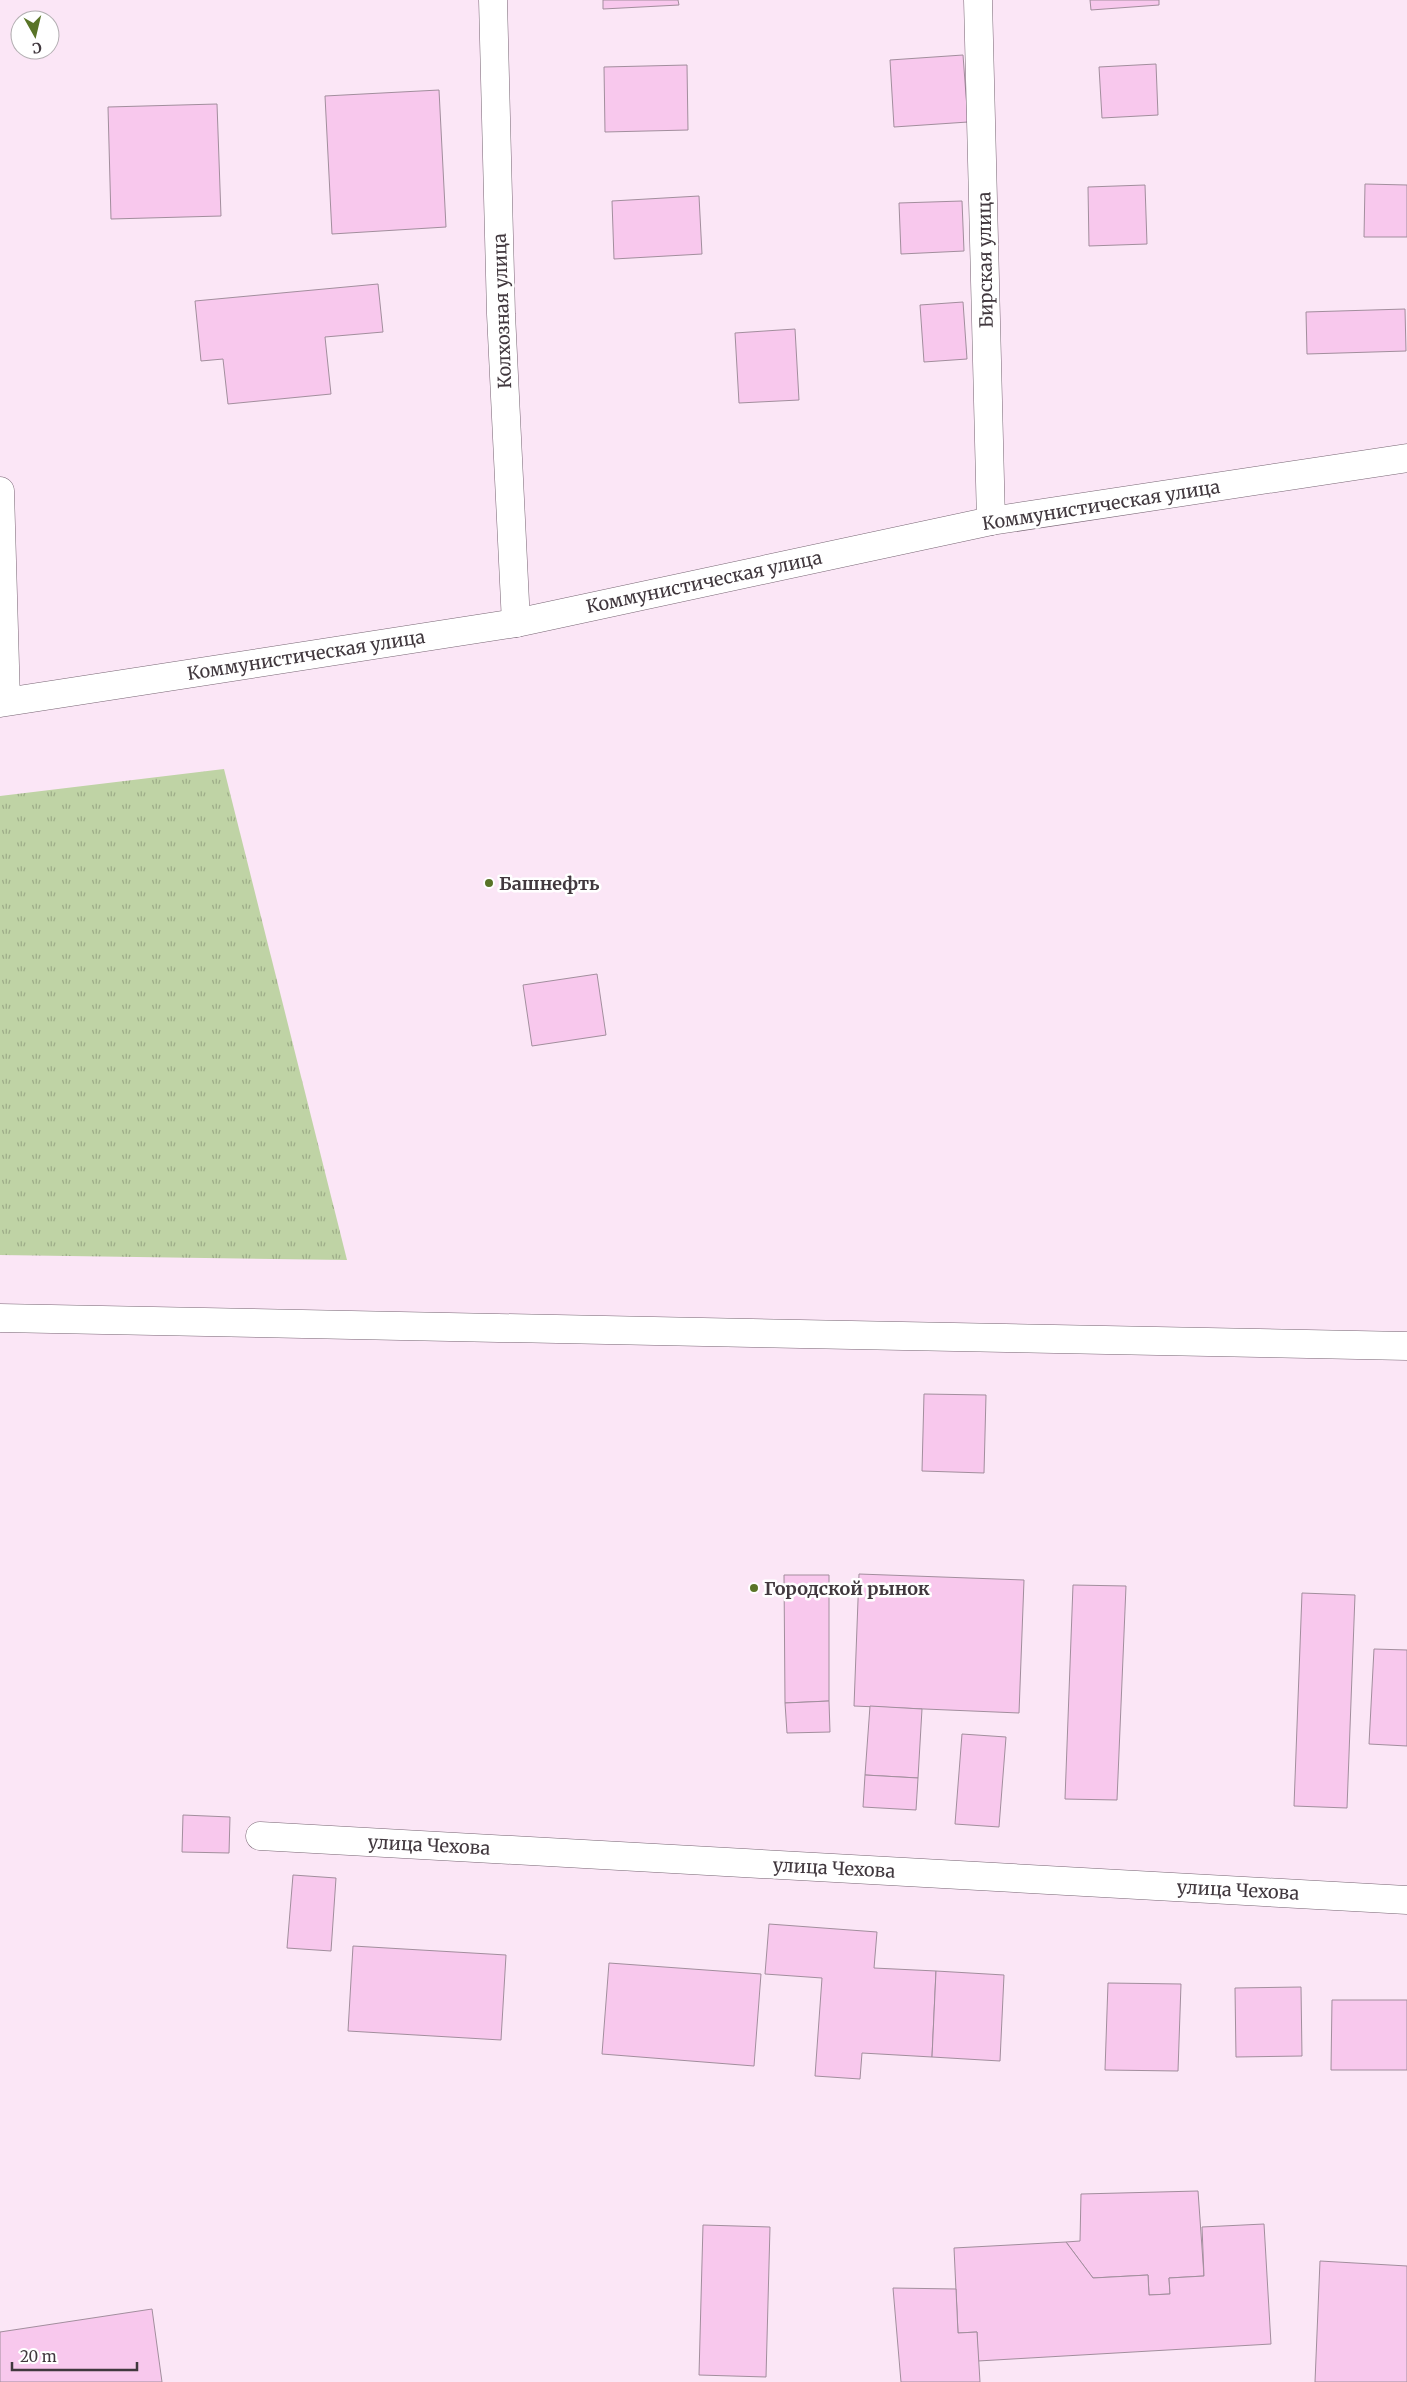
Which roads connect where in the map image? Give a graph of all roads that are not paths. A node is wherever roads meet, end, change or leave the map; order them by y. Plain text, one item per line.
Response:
1 (493, 0) edge
2 (978, 0) edge
3 (1407, 458) edge
4 (0, 491) edge
5 (991, 521) junction
6 (516, 623) junction
7 (3, 702) edge
8 (0, 1318) edge
9 (1407, 1346) edge
10 (260, 1836) dead end
11 (1407, 1900) edge

1 - 6 street, Колхозная улица
2 - 5 street, Бирская улица
3 - 5 street, Коммунистическая улица
4 - 7 street
5 - 6 street, Коммунистическая улица
6 - 7 street, Коммунистическая улица
8 - 9 street
10 - 11 street, улица Чехова

